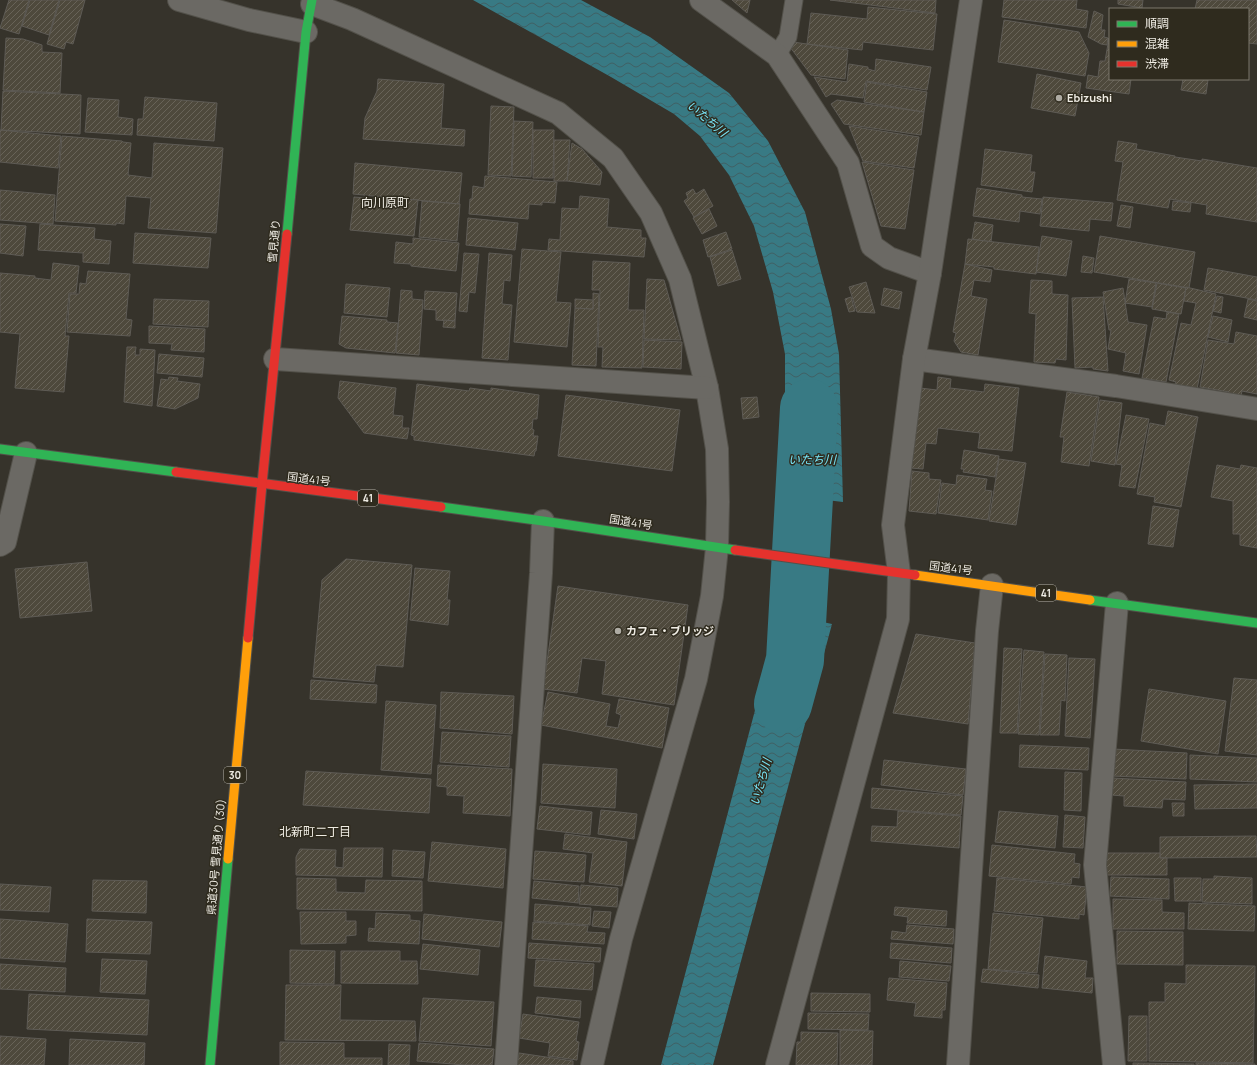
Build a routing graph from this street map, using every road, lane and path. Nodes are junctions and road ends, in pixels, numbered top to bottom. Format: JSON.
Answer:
{"nodes":[{"id":1,"x":179,"y":0,"type":"edge"},
{"id":2,"x":701,"y":0,"type":"edge"},
{"id":3,"x":794,"y":0,"type":"edge"},
{"id":4,"x":971,"y":0,"type":"edge"},
{"id":5,"x":312,"y":2,"type":"edge"},
{"id":6,"x":306,"y":32,"type":"junction"},
{"id":7,"x":777,"y":55,"type":"junction"},
{"id":8,"x":930,"y":273,"type":"junction"},
{"id":9,"x":275,"y":359,"type":"junction"},
{"id":10,"x":914,"y":359,"type":"junction"},
{"id":11,"x":707,"y":388,"type":"junction"},
{"id":12,"x":1257,"y":409,"type":"edge"},
{"id":13,"x":0,"y":449,"type":"edge"},
{"id":14,"x":26,"y":453,"type":"junction"},
{"id":15,"x":262,"y":484,"type":"junction"},
{"id":16,"x":543,"y":520,"type":"junction"},
{"id":17,"x":0,"y":545,"type":"edge"},
{"id":18,"x":726,"y":548,"type":"junction"},
{"id":19,"x":899,"y":573,"type":"junction"},
{"id":20,"x":992,"y":585,"type":"junction"},
{"id":21,"x":1117,"y":603,"type":"junction"},
{"id":22,"x":1257,"y":623,"type":"edge"},
{"id":23,"x":210,"y":1065,"type":"edge"},
{"id":24,"x":506,"y":1065,"type":"edge"},
{"id":25,"x":592,"y":1065,"type":"edge"},
{"id":26,"x":777,"y":1065,"type":"edge"},
{"id":27,"x":958,"y":1065,"type":"edge"},
{"id":28,"x":1114,"y":1065,"type":"edge"}],
"edges":[{"from":1,"to":6,"type":"street"},
{"from":2,"to":7,"type":"street"},
{"from":3,"to":7,"type":"lane"},
{"from":4,"to":8,"type":"street"},
{"from":5,"to":6,"type":"main road","name":"雪見通り"},
{"from":5,"to":11,"type":"street"},
{"from":6,"to":9,"type":"main road","name":"雪見通り"},
{"from":7,"to":8,"type":"street"},
{"from":8,"to":10,"type":"street"},
{"from":9,"to":11,"type":"street"},
{"from":9,"to":15,"type":"main road","name":"雪見通り"},
{"from":10,"to":12,"type":"street"},
{"from":10,"to":19,"type":"street"},
{"from":11,"to":18,"type":"street"},
{"from":13,"to":14,"type":"main road","name":"国道41号","number":"41"},
{"from":14,"to":15,"type":"main road","name":"国道41号","number":"41"},
{"from":14,"to":17,"type":"street"},
{"from":15,"to":16,"type":"main road","name":"国道41号","number":"41"},
{"from":15,"to":23,"type":"main road","name":"県道30号 雪見通り (30)","number":"30"},
{"from":16,"to":18,"type":"main road","name":"国道41号","number":"41"},
{"from":16,"to":24,"type":"street"},
{"from":18,"to":19,"type":"main road","name":"国道41号","number":"41"},
{"from":18,"to":25,"type":"street"},
{"from":19,"to":20,"type":"main road","name":"国道41号","number":"41"},
{"from":19,"to":26,"type":"street"},
{"from":20,"to":21,"type":"main road","name":"国道41号","number":"41"},
{"from":20,"to":27,"type":"street"},
{"from":21,"to":22,"type":"main road","name":"国道41号","number":"41"},
{"from":21,"to":28,"type":"street"}]}
